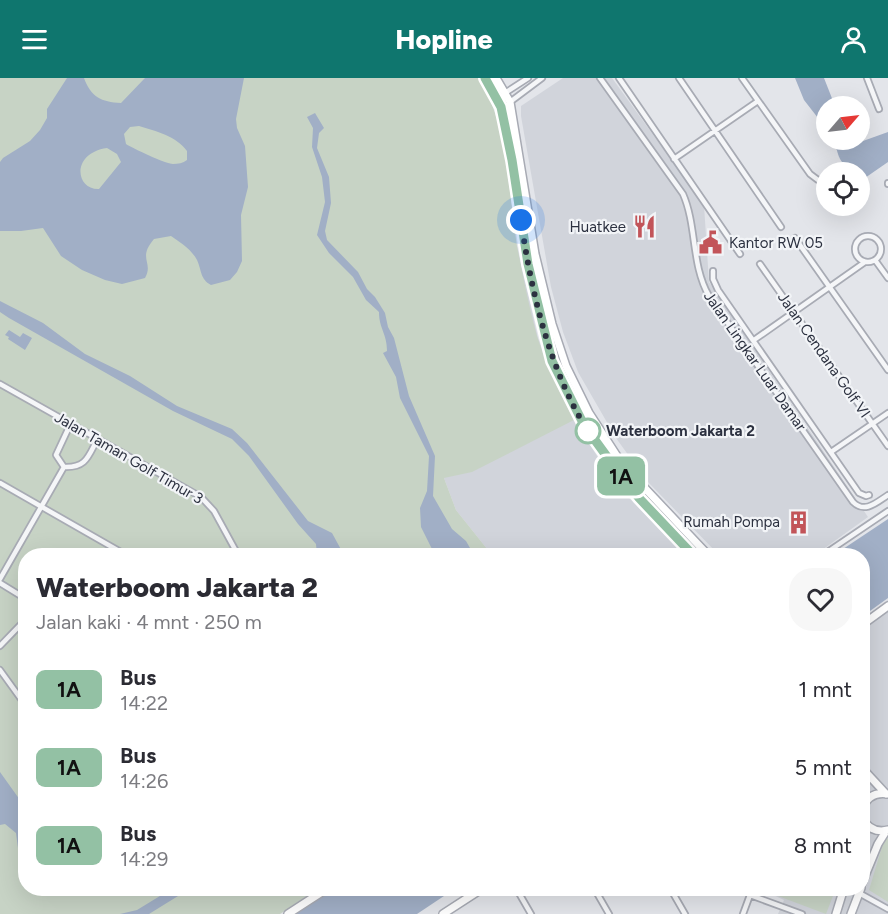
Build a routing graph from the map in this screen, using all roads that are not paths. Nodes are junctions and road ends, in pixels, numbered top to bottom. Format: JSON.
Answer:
{"nodes":[{"id":1,"x":485,"y":78,"type":"edge"},
{"id":2,"x":496,"y":78,"type":"edge"},
{"id":3,"x":528,"y":78,"type":"edge"},
{"id":4,"x":542,"y":78,"type":"edge"},
{"id":5,"x":600,"y":78,"type":"edge"},
{"id":6,"x":619,"y":78,"type":"edge"},
{"id":7,"x":679,"y":78,"type":"edge"},
{"id":8,"x":742,"y":78,"type":"edge"},
{"id":9,"x":867,"y":78,"type":"edge"},
{"id":10,"x":506,"y":93,"type":"junction"},
{"id":11,"x":758,"y":101,"type":"junction"},
{"id":12,"x":510,"y":102,"type":"junction"},
{"id":13,"x":501,"y":107,"type":"junction"},
{"id":14,"x":879,"y":110,"type":"dead end"},
{"id":15,"x":715,"y":131,"type":"junction"},
{"id":16,"x":674,"y":159,"type":"junction"},
{"id":17,"x":816,"y":178,"type":"edge"},
{"id":18,"x":781,"y":227,"type":"dead end"},
{"id":19,"x":795,"y":238,"type":"dead end"},
{"id":20,"x":888,"y":245,"type":"edge"},
{"id":21,"x":881,"y":250,"type":"junction"},
{"id":22,"x":740,"y":254,"type":"dead end"},
{"id":23,"x":875,"y":260,"type":"junction"},
{"id":24,"x":865,"y":262,"type":"junction"},
{"id":25,"x":760,"y":264,"type":"dead end"},
{"id":26,"x":713,"y":272,"type":"dead end"},
{"id":27,"x":888,"y":278,"type":"edge"},
{"id":28,"x":830,"y":287,"type":"junction"},
{"id":29,"x":794,"y":312,"type":"junction"},
{"id":30,"x":754,"y":340,"type":"junction"},
{"id":31,"x":888,"y":370,"type":"edge"},
{"id":32,"x":0,"y":384,"type":"edge"},
{"id":33,"x":888,"y":412,"type":"edge"},
{"id":34,"x":872,"y":423,"type":"junction"},
{"id":35,"x":70,"y":425,"type":"junction"},
{"id":36,"x":97,"y":440,"type":"junction"},
{"id":37,"x":888,"y":446,"type":"edge"},
{"id":38,"x":831,"y":452,"type":"junction"},
{"id":39,"x":64,"y":467,"type":"junction"},
{"id":40,"x":0,"y":483,"type":"edge"},
{"id":41,"x":641,"y":485,"type":"junction"},
{"id":42,"x":634,"y":491,"type":"junction"},
{"id":43,"x":869,"y":495,"type":"dead end"},
{"id":44,"x":888,"y":495,"type":"edge"},
{"id":45,"x":41,"y":507,"type":"junction"},
{"id":46,"x":888,"y":511,"type":"edge"},
{"id":47,"x":18,"y":548,"type":"edge"},
{"id":48,"x":114,"y":548,"type":"edge"},
{"id":49,"x":234,"y":548,"type":"edge"},
{"id":50,"x":687,"y":548,"type":"edge"},
{"id":51,"x":701,"y":548,"type":"edge"},
{"id":52,"x":833,"y":548,"type":"edge"},
{"id":53,"x":18,"y":549,"type":"edge"},
{"id":54,"x":0,"y":581,"type":"edge"},
{"id":55,"x":18,"y":593,"type":"edge"},
{"id":56,"x":888,"y":606,"type":"edge"},
{"id":57,"x":870,"y":619,"type":"edge"},
{"id":58,"x":18,"y":627,"type":"edge"},
{"id":59,"x":0,"y":646,"type":"edge"},
{"id":60,"x":0,"y":670,"type":"edge"},
{"id":61,"x":18,"y":695,"type":"edge"},
{"id":62,"x":870,"y":776,"type":"edge"},
{"id":63,"x":887,"y":794,"type":"edge"},
{"id":64,"x":870,"y":798,"type":"edge"},
{"id":65,"x":870,"y":827,"type":"edge"},
{"id":66,"x":887,"y":831,"type":"edge"},
{"id":67,"x":870,"y":864,"type":"edge"},
{"id":68,"x":316,"y":896,"type":"edge"},
{"id":69,"x":473,"y":896,"type":"edge"},
{"id":70,"x":521,"y":896,"type":"edge"},
{"id":71,"x":599,"y":896,"type":"edge"},
{"id":72,"x":675,"y":896,"type":"edge"},
{"id":73,"x":750,"y":896,"type":"edge"},
{"id":74,"x":753,"y":896,"type":"edge"},
{"id":75,"x":842,"y":896,"type":"edge"},
{"id":76,"x":858,"y":896,"type":"edge"},
{"id":77,"x":869,"y":896,"type":"edge"},
{"id":78,"x":888,"y":909,"type":"edge"},
{"id":79,"x":453,"y":911,"type":"edge"},
{"id":80,"x":288,"y":914,"type":"edge"},
{"id":81,"x":443,"y":914,"type":"edge"},
{"id":82,"x":531,"y":914,"type":"edge"},
{"id":83,"x":609,"y":914,"type":"edge"},
{"id":84,"x":685,"y":914,"type":"edge"},
{"id":85,"x":743,"y":914,"type":"edge"},
{"id":86,"x":802,"y":914,"type":"edge"},
{"id":87,"x":836,"y":914,"type":"edge"},
{"id":88,"x":851,"y":914,"type":"edge"}],
"edges":[{"from":1,"to":13,"type":"main road"},
{"from":2,"to":10,"type":"main road"},
{"from":3,"to":10,"type":"street"},
{"from":4,"to":12,"type":"street"},
{"from":5,"to":44,"type":"street","name":"Jalan Lingkar Luar Damar"},
{"from":6,"to":16,"type":"street"},
{"from":7,"to":15,"type":"street"},
{"from":8,"to":11,"type":"street"},
{"from":9,"to":14,"type":"street"},
{"from":10,"to":12,"type":"main road"},
{"from":10,"to":13,"type":"street"},
{"from":11,"to":15,"type":"street"},
{"from":11,"to":17,"type":"street"},
{"from":12,"to":41,"type":"main road"},
{"from":13,"to":42,"type":"main road"},
{"from":15,"to":16,"type":"street"},
{"from":15,"to":18,"type":"street"},
{"from":16,"to":22,"type":"street"},
{"from":19,"to":28,"type":"street"},
{"from":20,"to":21,"type":"street"},
{"from":21,"to":23,"type":"street"},
{"from":21,"to":24,"type":"street"},
{"from":23,"to":24,"type":"street"},
{"from":23,"to":27,"type":"street"},
{"from":24,"to":28,"type":"street"},
{"from":25,"to":29,"type":"street","name":"Jalan Cendana Golf VI"},
{"from":26,"to":30,"type":"street"},
{"from":28,"to":29,"type":"street"},
{"from":28,"to":31,"type":"street"},
{"from":29,"to":30,"type":"street"},
{"from":29,"to":34,"type":"street","name":"Jalan Cendana Golf VI"},
{"from":30,"to":38,"type":"street"},
{"from":32,"to":35,"type":"street","name":"Jalan Taman Golf Timur 3"},
{"from":33,"to":34,"type":"street"},
{"from":34,"to":37,"type":"street","name":"Jalan Cendana Golf VI"},
{"from":34,"to":38,"type":"street"},
{"from":35,"to":36,"type":"street","name":"Jalan Taman Golf Timur 3"},
{"from":35,"to":39,"type":"street"},
{"from":36,"to":39,"type":"street"},
{"from":36,"to":49,"type":"street","name":"Jalan Taman Golf Timur 3"},
{"from":38,"to":43,"type":"street"},
{"from":39,"to":45,"type":"street"},
{"from":40,"to":45,"type":"street"},
{"from":41,"to":42,"type":"main road"},
{"from":41,"to":51,"type":"main road"},
{"from":42,"to":50,"type":"main road"},
{"from":45,"to":47,"type":"street"},
{"from":45,"to":48,"type":"street"},
{"from":46,"to":52,"type":"street"},
{"from":53,"to":54,"type":"street"},
{"from":54,"to":55,"type":"street"},
{"from":56,"to":57,"type":"main road"},
{"from":58,"to":59,"type":"street"},
{"from":60,"to":61,"type":"street"},
{"from":62,"to":63,"type":"main road"},
{"from":63,"to":64,"type":"main road"},
{"from":65,"to":66,"type":"main road"},
{"from":66,"to":67,"type":"main road"},
{"from":68,"to":80,"type":"main road"},
{"from":69,"to":79,"type":"main road"},
{"from":70,"to":82,"type":"street"},
{"from":71,"to":83,"type":"street"},
{"from":72,"to":84,"type":"street"},
{"from":73,"to":85,"type":"street"},
{"from":74,"to":86,"type":"street"},
{"from":75,"to":87,"type":"main road"},
{"from":76,"to":88,"type":"main road"},
{"from":77,"to":78,"type":"street"},
{"from":79,"to":81,"type":"main road"}]}
